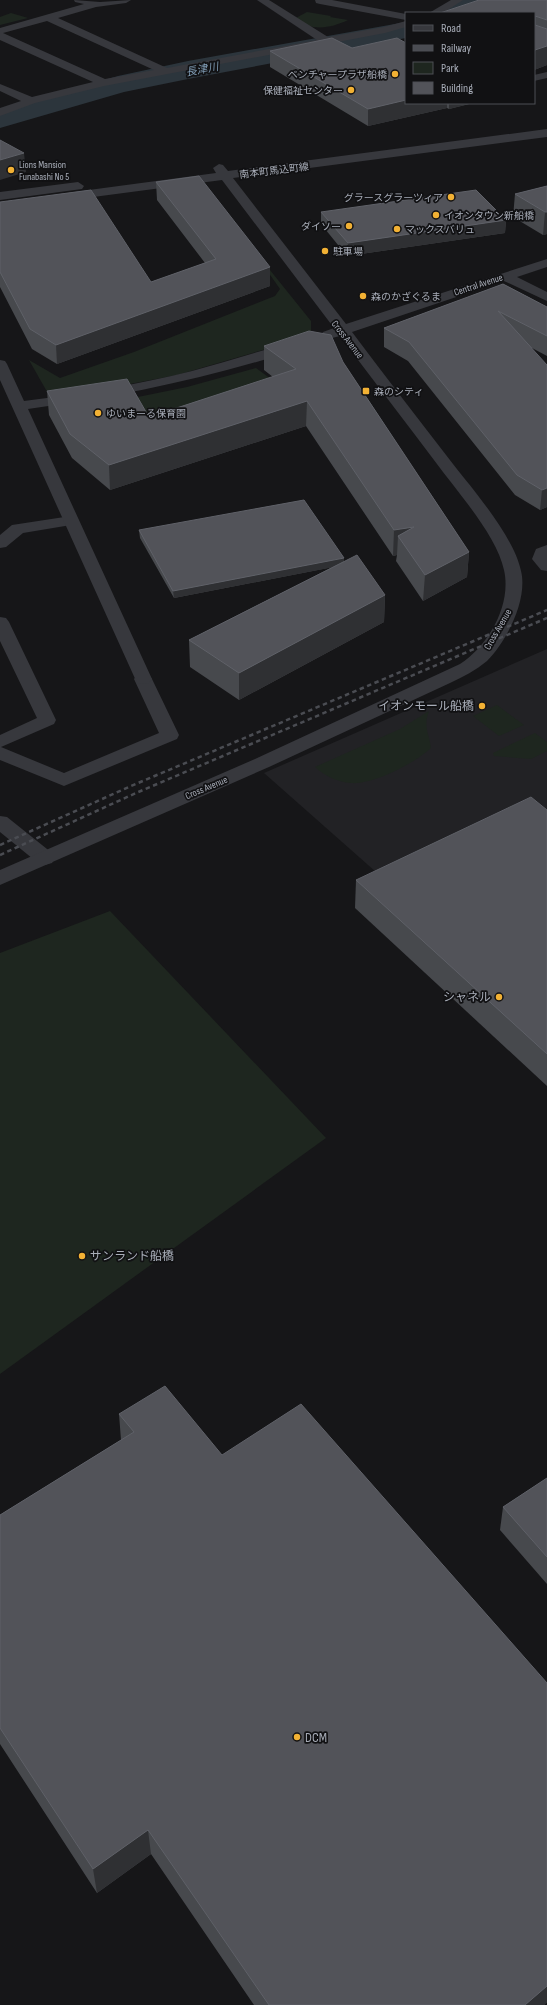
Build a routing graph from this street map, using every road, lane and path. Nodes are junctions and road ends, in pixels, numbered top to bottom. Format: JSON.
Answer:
{"nodes":[{"id":1,"x":78,"y":0,"type":"edge"},
{"id":2,"x":126,"y":0,"type":"edge"},
{"id":3,"x":262,"y":0,"type":"edge"},
{"id":4,"x":321,"y":1,"type":"edge"},
{"id":5,"x":453,"y":1,"type":"edge"},
{"id":6,"x":93,"y":5,"type":"junction"},
{"id":7,"x":436,"y":12,"type":"edge"},
{"id":8,"x":47,"y":17,"type":"junction"},
{"id":9,"x":405,"y":17,"type":"edge"},
{"id":10,"x":292,"y":18,"type":"junction"},
{"id":11,"x":405,"y":24,"type":"edge"},
{"id":12,"x":0,"y":31,"type":"edge"},
{"id":13,"x":0,"y":36,"type":"edge"},
{"id":14,"x":325,"y":40,"type":"junction"},
{"id":15,"x":165,"y":71,"type":"junction"},
{"id":16,"x":547,"y":75,"type":"edge"},
{"id":17,"x":535,"y":78,"type":"edge"},
{"id":18,"x":104,"y":83,"type":"junction"},
{"id":19,"x":0,"y":87,"type":"edge"},
{"id":20,"x":31,"y":101,"type":"junction"},
{"id":21,"x":0,"y":112,"type":"edge"},
{"id":22,"x":547,"y":124,"type":"edge"},
{"id":23,"x":538,"y":131,"type":"edge"},
{"id":24,"x":222,"y":172,"type":"junction"},
{"id":25,"x":0,"y":196,"type":"edge"},
{"id":26,"x":0,"y":206,"type":"edge"},
{"id":27,"x":547,"y":263,"type":"edge"},
{"id":28,"x":504,"y":276,"type":"junction"},
{"id":29,"x":547,"y":298,"type":"edge"},
{"id":30,"x":341,"y":330,"type":"junction"},
{"id":31,"x":318,"y":338,"type":"edge"},
{"id":32,"x":303,"y":343,"type":"edge"},
{"id":33,"x":0,"y":364,"type":"edge"},
{"id":34,"x":19,"y":406,"type":"junction"},
{"id":35,"x":71,"y":521,"type":"junction"},
{"id":36,"x":0,"y":542,"type":"edge"},
{"id":37,"x":547,"y":550,"type":"edge"},
{"id":38,"x":547,"y":566,"type":"edge"},
{"id":39,"x":0,"y":622,"type":"edge"},
{"id":40,"x":0,"y":742,"type":"edge"},
{"id":41,"x":0,"y":753,"type":"edge"},
{"id":42,"x":0,"y":822,"type":"edge"},
{"id":43,"x":45,"y":858,"type":"junction"},
{"id":44,"x":0,"y":878,"type":"edge"}],
"edges":[{"from":1,"to":6,"type":"street"},
{"from":2,"to":6,"type":"street"},
{"from":3,"to":10,"type":"street"},
{"from":4,"to":9,"type":"street"},
{"from":4,"to":10,"type":"street"},
{"from":5,"to":7,"type":"street"},
{"from":6,"to":8,"type":"street"},
{"from":8,"to":12,"type":"street"},
{"from":8,"to":15,"type":"street"},
{"from":10,"to":14,"type":"street"},
{"from":11,"to":14,"type":"street"},
{"from":13,"to":18,"type":"street"},
{"from":14,"to":15,"type":"street"},
{"from":15,"to":18,"type":"street"},
{"from":16,"to":17,"type":"street"},
{"from":18,"to":20,"type":"street"},
{"from":19,"to":20,"type":"street"},
{"from":20,"to":21,"type":"street"},
{"from":22,"to":23,"type":"street","name":"南本町馬込町線"},
{"from":23,"to":24,"type":"street","name":"南本町馬込町線"},
{"from":24,"to":25,"type":"street","name":"南本町馬込町線"},
{"from":24,"to":26,"type":"street","name":"南本町馬込町線"},
{"from":24,"to":30,"type":"street","name":"Cross Avenue"},
{"from":27,"to":28,"type":"street","name":"Central Avenue"},
{"from":28,"to":29,"type":"street"},
{"from":28,"to":30,"type":"street","name":"Central Avenue"},
{"from":30,"to":31,"type":"street","name":"Central Avenue"},
{"from":30,"to":43,"type":"street","name":"Cross Avenue"},
{"from":32,"to":34,"type":"street"},
{"from":33,"to":34,"type":"street"},
{"from":34,"to":35,"type":"street"},
{"from":35,"to":36,"type":"street"},
{"from":35,"to":41,"type":"street"},
{"from":37,"to":38,"type":"street"},
{"from":39,"to":40,"type":"street"},
{"from":42,"to":43,"type":"street"},
{"from":43,"to":44,"type":"street","name":"Cross Avenue"}]}
